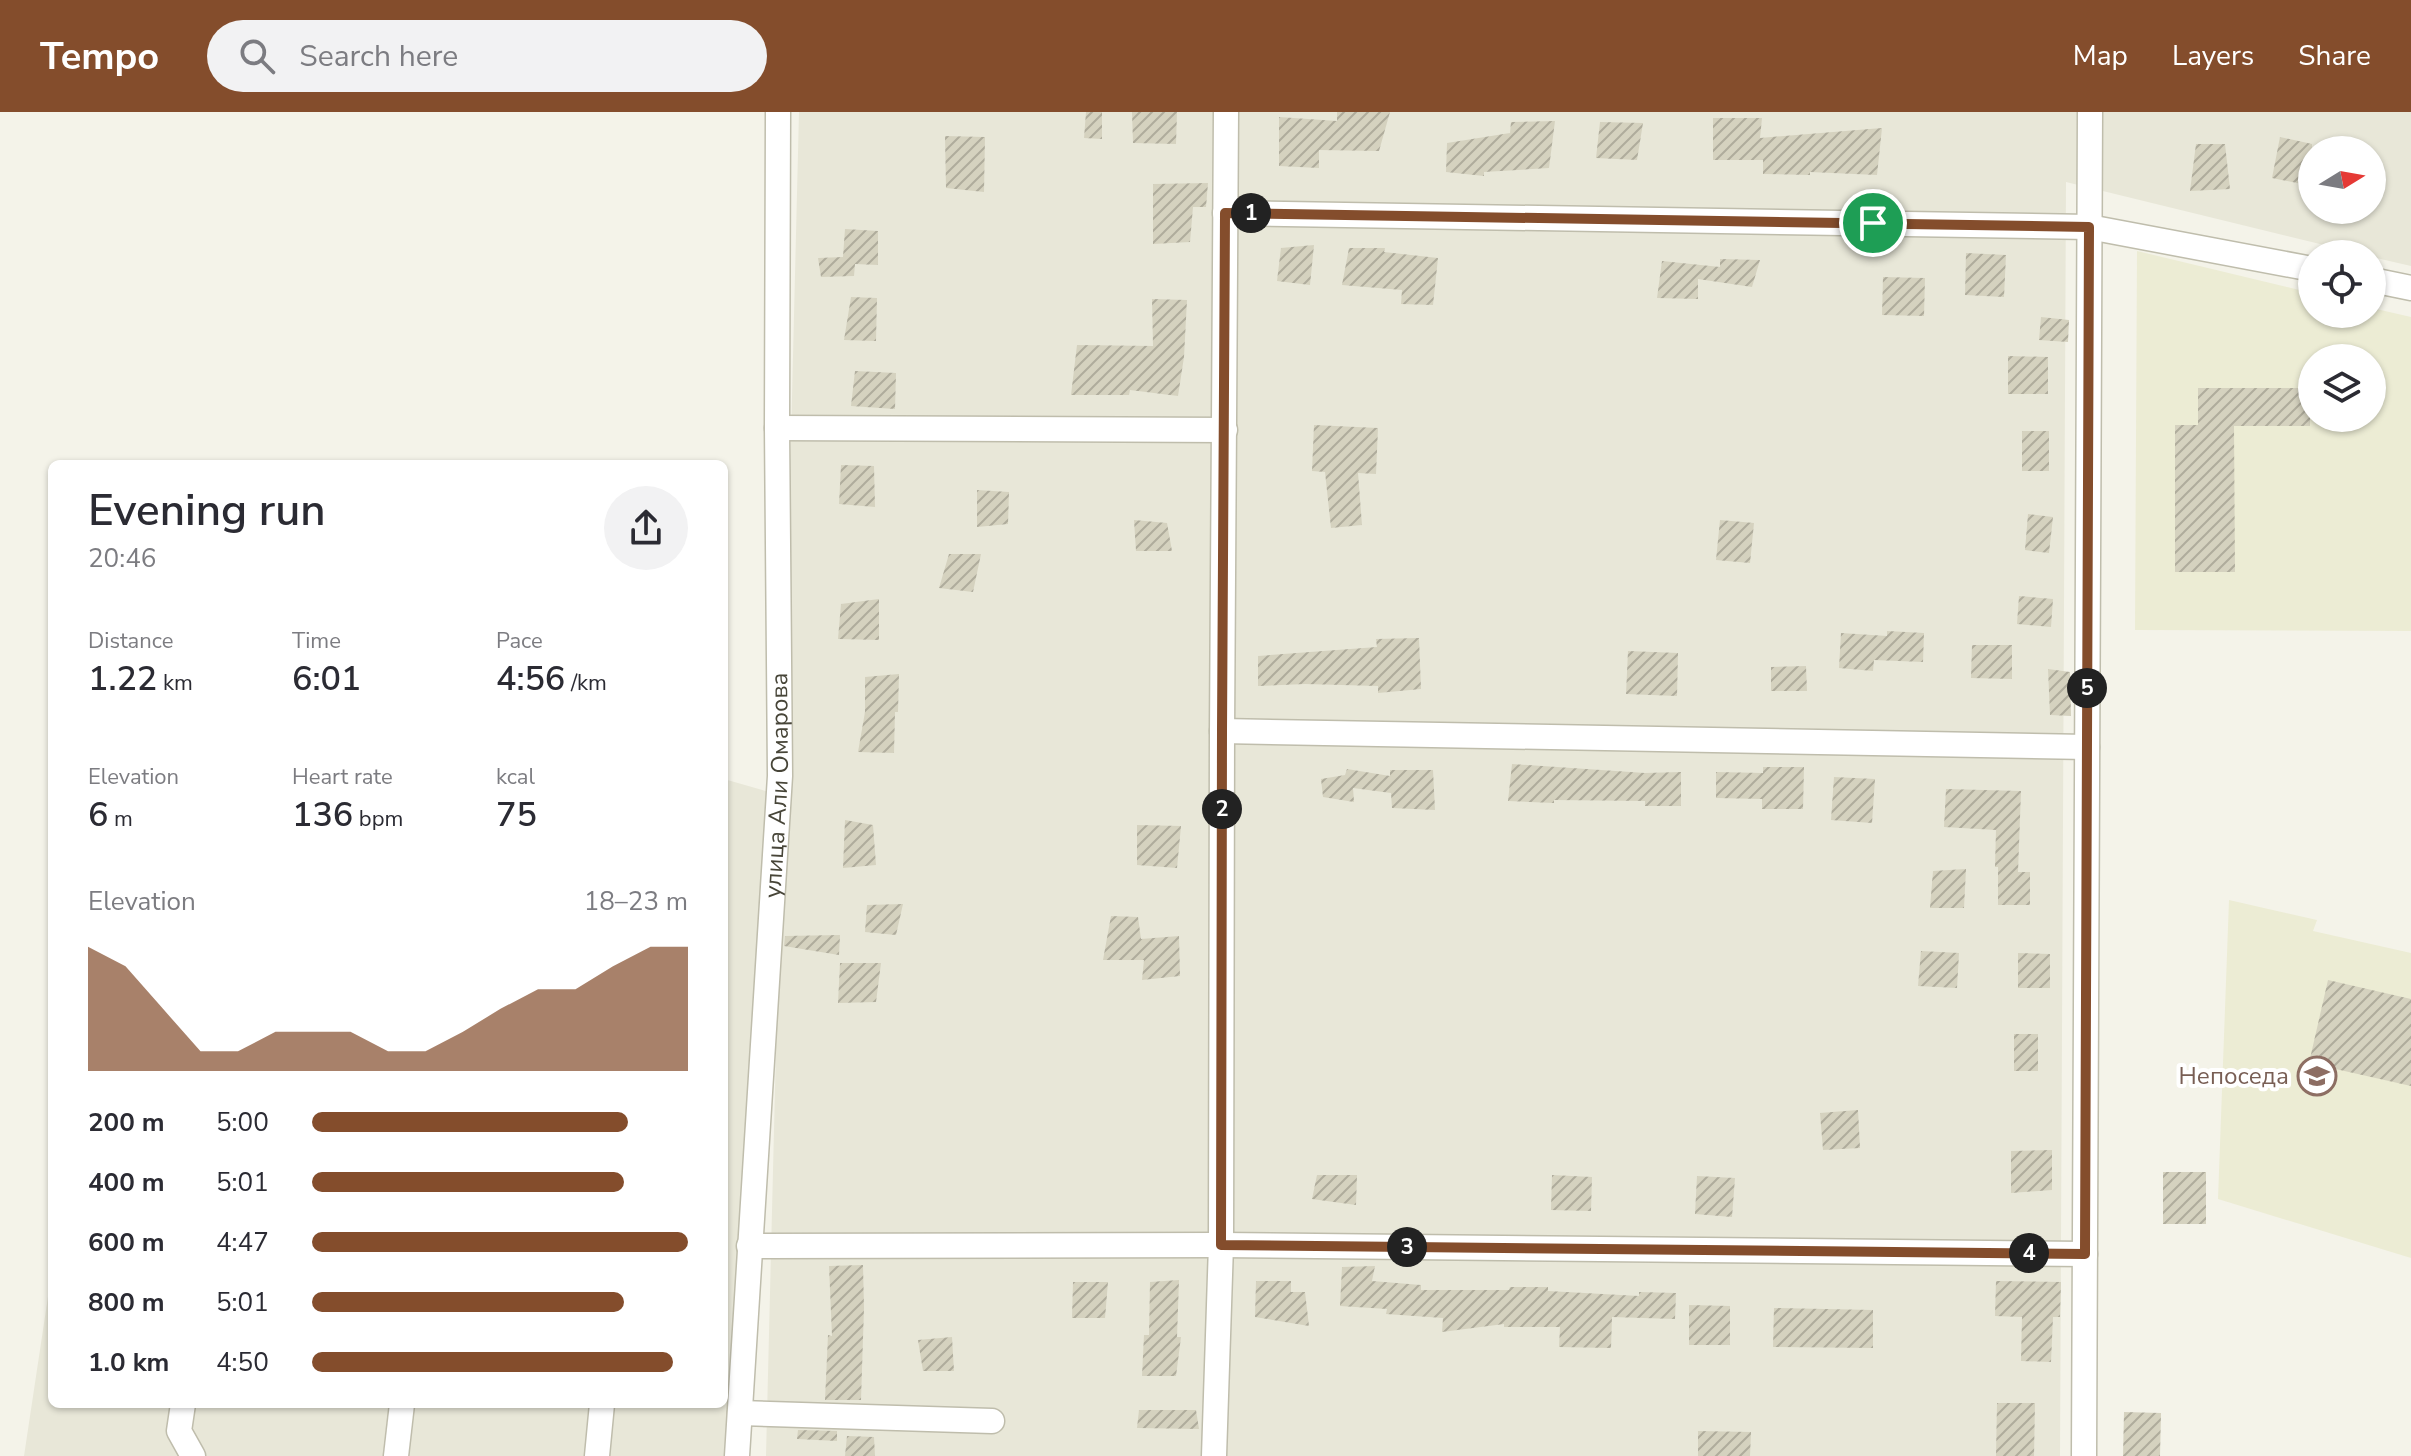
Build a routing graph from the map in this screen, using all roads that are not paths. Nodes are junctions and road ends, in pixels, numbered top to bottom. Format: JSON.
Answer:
{"nodes":[{"id":1,"x":778,"y":112,"type":"edge"},
{"id":2,"x":1226,"y":112,"type":"edge"},
{"id":3,"x":2090,"y":112,"type":"edge"},
{"id":4,"x":1225,"y":213,"type":"junction"},
{"id":5,"x":2089,"y":227,"type":"junction"},
{"id":6,"x":2298,"y":266,"type":"edge"},
{"id":7,"x":2386,"y":283,"type":"edge"},
{"id":8,"x":2411,"y":288,"type":"edge"},
{"id":9,"x":777,"y":428,"type":"junction"},
{"id":10,"x":1225,"y":430,"type":"junction"},
{"id":11,"x":1222,"y":731,"type":"junction"},
{"id":12,"x":2087,"y":747,"type":"junction"},
{"id":13,"x":1221,"y":1245,"type":"junction"},
{"id":14,"x":749,"y":1246,"type":"junction"},
{"id":15,"x":2085,"y":1254,"type":"junction"},
{"id":16,"x":182,"y":1408,"type":"edge"},
{"id":17,"x":402,"y":1408,"type":"edge"},
{"id":18,"x":602,"y":1408,"type":"edge"},
{"id":19,"x":740,"y":1413,"type":"junction"},
{"id":20,"x":992,"y":1421,"type":"dead end"},
{"id":21,"x":193,"y":1456,"type":"edge"},
{"id":22,"x":396,"y":1456,"type":"edge"},
{"id":23,"x":597,"y":1456,"type":"edge"},
{"id":24,"x":737,"y":1456,"type":"edge"},
{"id":25,"x":1214,"y":1456,"type":"edge"},
{"id":26,"x":2084,"y":1456,"type":"edge"}],
"edges":[{"from":1,"to":9,"type":"street","name":"улица Али Омарова"},
{"from":2,"to":4,"type":"street"},
{"from":3,"to":5,"type":"street"},
{"from":4,"to":5,"type":"street"},
{"from":4,"to":10,"type":"street"},
{"from":5,"to":6,"type":"street"},
{"from":5,"to":12,"type":"street"},
{"from":7,"to":8,"type":"street"},
{"from":9,"to":10,"type":"street"},
{"from":9,"to":14,"type":"street","name":"улица Али Омарова"},
{"from":10,"to":11,"type":"street"},
{"from":11,"to":12,"type":"street"},
{"from":11,"to":13,"type":"street"},
{"from":12,"to":15,"type":"street"},
{"from":13,"to":14,"type":"street"},
{"from":13,"to":15,"type":"street"},
{"from":13,"to":25,"type":"street"},
{"from":14,"to":19,"type":"street","name":"улица Али Омарова"},
{"from":15,"to":26,"type":"street"},
{"from":16,"to":21,"type":"street"},
{"from":17,"to":22,"type":"street"},
{"from":18,"to":23,"type":"street"},
{"from":19,"to":20,"type":"street"},
{"from":19,"to":24,"type":"street","name":"улица Али Омарова"}]}
